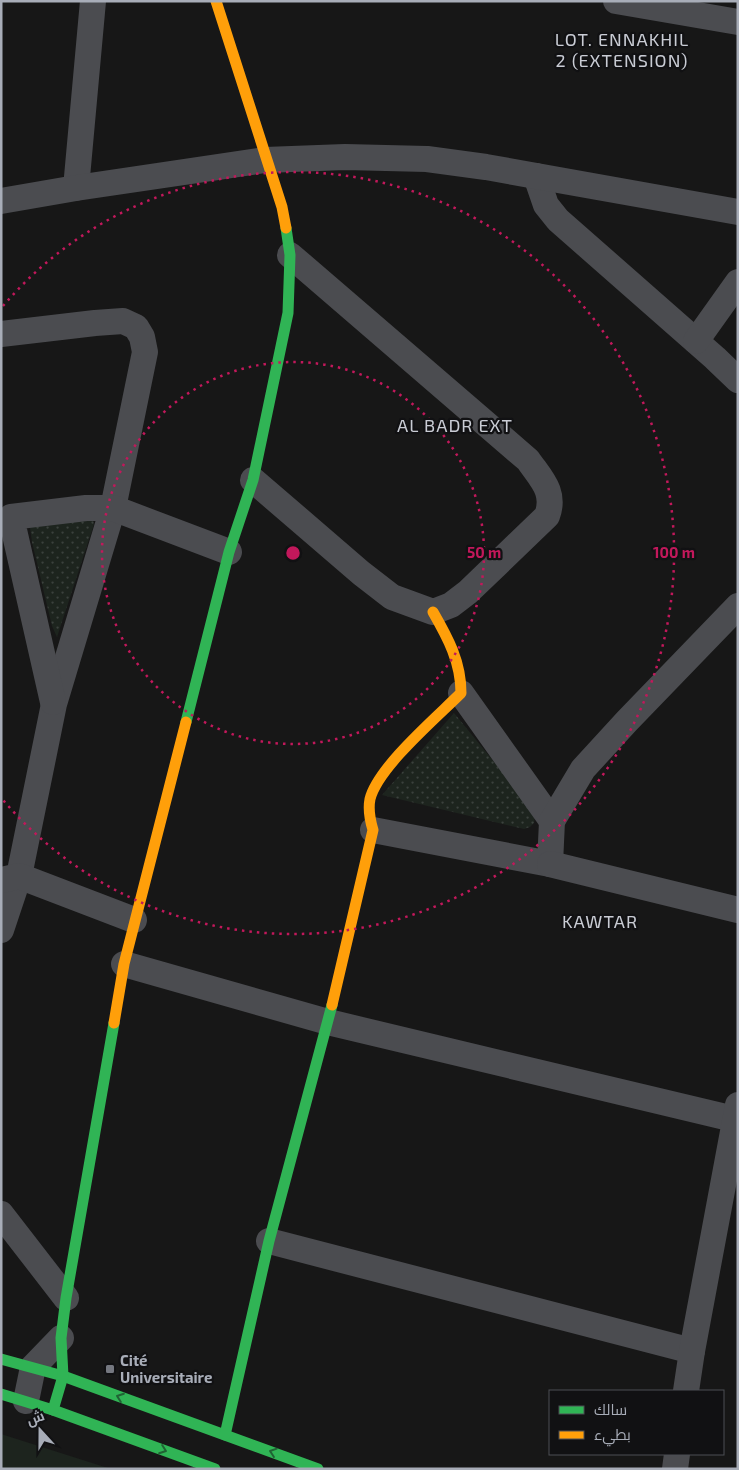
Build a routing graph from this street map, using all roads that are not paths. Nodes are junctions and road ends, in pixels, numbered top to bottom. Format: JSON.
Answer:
{"nodes":[{"id":1,"x":93,"y":1,"type":"edge"},
{"id":2,"x":216,"y":1,"type":"edge"},
{"id":3,"x":616,"y":1,"type":"edge"},
{"id":4,"x":738,"y":22,"type":"edge"},
{"id":5,"x":265,"y":160,"type":"junction"},
{"id":6,"x":536,"y":176,"type":"junction"},
{"id":7,"x":76,"y":188,"type":"junction"},
{"id":8,"x":1,"y":201,"type":"edge"},
{"id":9,"x":738,"y":212,"type":"edge"},
{"id":10,"x":290,"y":255,"type":"junction"},
{"id":11,"x":738,"y":282,"type":"edge"},
{"id":12,"x":1,"y":334,"type":"edge"},
{"id":13,"x":696,"y":341,"type":"junction"},
{"id":14,"x":738,"y":380,"type":"edge"},
{"id":15,"x":253,"y":480,"type":"junction"},
{"id":16,"x":113,"y":508,"type":"junction"},
{"id":17,"x":6,"y":518,"type":"edge"},
{"id":18,"x":229,"y":552,"type":"junction"},
{"id":19,"x":738,"y":606,"type":"edge"},
{"id":20,"x":433,"y":612,"type":"junction"},
{"id":21,"x":460,"y":693,"type":"junction"},
{"id":22,"x":54,"y":704,"type":"junction"},
{"id":23,"x":552,"y":821,"type":"junction"},
{"id":24,"x":373,"y":830,"type":"junction"},
{"id":25,"x":550,"y":864,"type":"junction"},
{"id":26,"x":10,"y":878,"type":"edge"},
{"id":27,"x":738,"y":910,"type":"edge"},
{"id":28,"x":134,"y":920,"type":"junction"},
{"id":29,"x":1,"y":930,"type":"edge"},
{"id":30,"x":124,"y":964,"type":"junction"},
{"id":31,"x":328,"y":1022,"type":"junction"},
{"id":32,"x":737,"y":1115,"type":"edge"},
{"id":33,"x":1,"y":1214,"type":"edge"},
{"id":34,"x":269,"y":1241,"type":"junction"},
{"id":35,"x":66,"y":1298,"type":"junction"},
{"id":36,"x":61,"y":1338,"type":"junction"},
{"id":37,"x":692,"y":1350,"type":"junction"},
{"id":38,"x":1,"y":1359,"type":"edge"},
{"id":39,"x":33,"y":1367,"type":"junction"},
{"id":40,"x":63,"y":1376,"type":"junction"},
{"id":41,"x":686,"y":1390,"type":"edge"},
{"id":42,"x":1,"y":1394,"type":"edge"},
{"id":43,"x":26,"y":1401,"type":"junction"},
{"id":44,"x":53,"y":1410,"type":"junction"},
{"id":45,"x":224,"y":1435,"type":"junction"},
{"id":46,"x":677,"y":1455,"type":"edge"},
{"id":47,"x":215,"y":1469,"type":"edge"},
{"id":48,"x":318,"y":1469,"type":"edge"},
{"id":49,"x":675,"y":1469,"type":"edge"}],
"edges":[{"from":1,"to":7,"type":"street"},
{"from":2,"to":5,"type":"street"},
{"from":3,"to":4,"type":"street"},
{"from":5,"to":6,"type":"street"},
{"from":5,"to":7,"type":"street"},
{"from":5,"to":10,"type":"street"},
{"from":6,"to":9,"type":"street"},
{"from":6,"to":13,"type":"street"},
{"from":7,"to":8,"type":"street"},
{"from":10,"to":15,"type":"street"},
{"from":10,"to":20,"type":"street"},
{"from":11,"to":13,"type":"street"},
{"from":12,"to":16,"type":"street"},
{"from":13,"to":14,"type":"street"},
{"from":15,"to":18,"type":"street"},
{"from":15,"to":20,"type":"street"},
{"from":16,"to":17,"type":"street"},
{"from":16,"to":18,"type":"street"},
{"from":16,"to":22,"type":"street"},
{"from":17,"to":22,"type":"street"},
{"from":18,"to":28,"type":"street"},
{"from":19,"to":23,"type":"street"},
{"from":20,"to":21,"type":"street"},
{"from":21,"to":23,"type":"street"},
{"from":21,"to":24,"type":"street"},
{"from":22,"to":26,"type":"street"},
{"from":23,"to":25,"type":"street"},
{"from":24,"to":25,"type":"street"},
{"from":24,"to":31,"type":"street"},
{"from":25,"to":27,"type":"street"},
{"from":26,"to":28,"type":"street"},
{"from":26,"to":29,"type":"street"},
{"from":28,"to":30,"type":"street"},
{"from":30,"to":31,"type":"street"},
{"from":30,"to":35,"type":"street"},
{"from":31,"to":32,"type":"street"},
{"from":31,"to":34,"type":"street"},
{"from":32,"to":37,"type":"street"},
{"from":33,"to":35,"type":"street"},
{"from":34,"to":37,"type":"street"},
{"from":34,"to":45,"type":"street"},
{"from":35,"to":36,"type":"street"},
{"from":36,"to":39,"type":"street"},
{"from":36,"to":40,"type":"street"},
{"from":37,"to":41,"type":"street"},
{"from":38,"to":39,"type":"street"},
{"from":39,"to":40,"type":"street"},
{"from":39,"to":43,"type":"street"},
{"from":40,"to":44,"type":"street"},
{"from":45,"to":40,"type":"street","one_way":true},
{"from":42,"to":43,"type":"street"},
{"from":43,"to":44,"type":"street"},
{"from":44,"to":47,"type":"street","one_way":true},
{"from":48,"to":45,"type":"street","one_way":true},
{"from":46,"to":49,"type":"street"}]}
